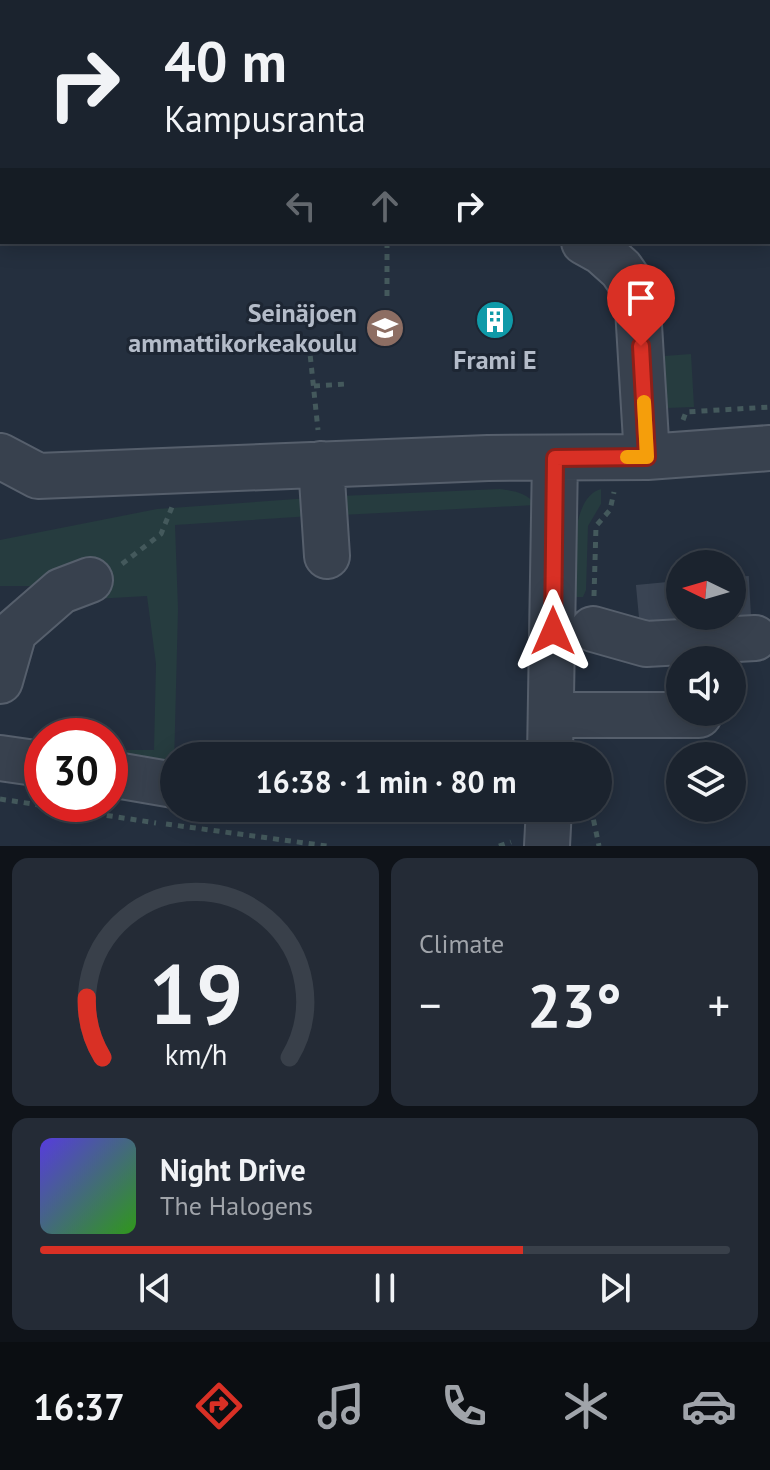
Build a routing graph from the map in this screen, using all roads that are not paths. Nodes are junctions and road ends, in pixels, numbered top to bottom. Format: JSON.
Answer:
{"nodes":[{"id":1,"x":588,"y":244,"type":"edge"},
{"id":2,"x":770,"y":448,"type":"edge"},
{"id":3,"x":320,"y":450,"type":"junction"},
{"id":4,"x":0,"y":456,"type":"edge"},
{"id":5,"x":647,"y":457,"type":"junction"},
{"id":6,"x":555,"y":458,"type":"junction"},
{"id":7,"x":327,"y":556,"type":"dead end"},
{"id":8,"x":90,"y":580,"type":"road end"},
{"id":9,"x":638,"y":607,"type":"tunnel mouth"},
{"id":10,"x":573,"y":630,"type":"junction"},
{"id":11,"x":755,"y":638,"type":"dead end"},
{"id":12,"x":0,"y":681,"type":"edge"},
{"id":13,"x":666,"y":720,"type":"edge"},
{"id":14,"x":551,"y":736,"type":"edge"},
{"id":15,"x":0,"y":758,"type":"edge"},
{"id":16,"x":24,"y":761,"type":"edge"},
{"id":17,"x":128,"y":777,"type":"edge"},
{"id":18,"x":160,"y":783,"type":"edge"},
{"id":19,"x":548,"y":822,"type":"edge"},
{"id":20,"x":547,"y":846,"type":"edge"}],
"edges":[{"from":1,"to":5,"type":"street"},
{"from":2,"to":5,"type":"street"},
{"from":3,"to":4,"type":"street"},
{"from":3,"to":6,"type":"street"},
{"from":3,"to":7,"type":"street"},
{"from":5,"to":6,"type":"street"},
{"from":6,"to":10,"type":"street"},
{"from":8,"to":12,"type":"street"},
{"from":9,"to":10,"type":"street"},
{"from":10,"to":11,"type":"street"},
{"from":10,"to":14,"type":"street"},
{"from":13,"to":14,"type":"street"},
{"from":15,"to":16,"type":"street"},
{"from":17,"to":18,"type":"street"},
{"from":19,"to":20,"type":"street"}]}
